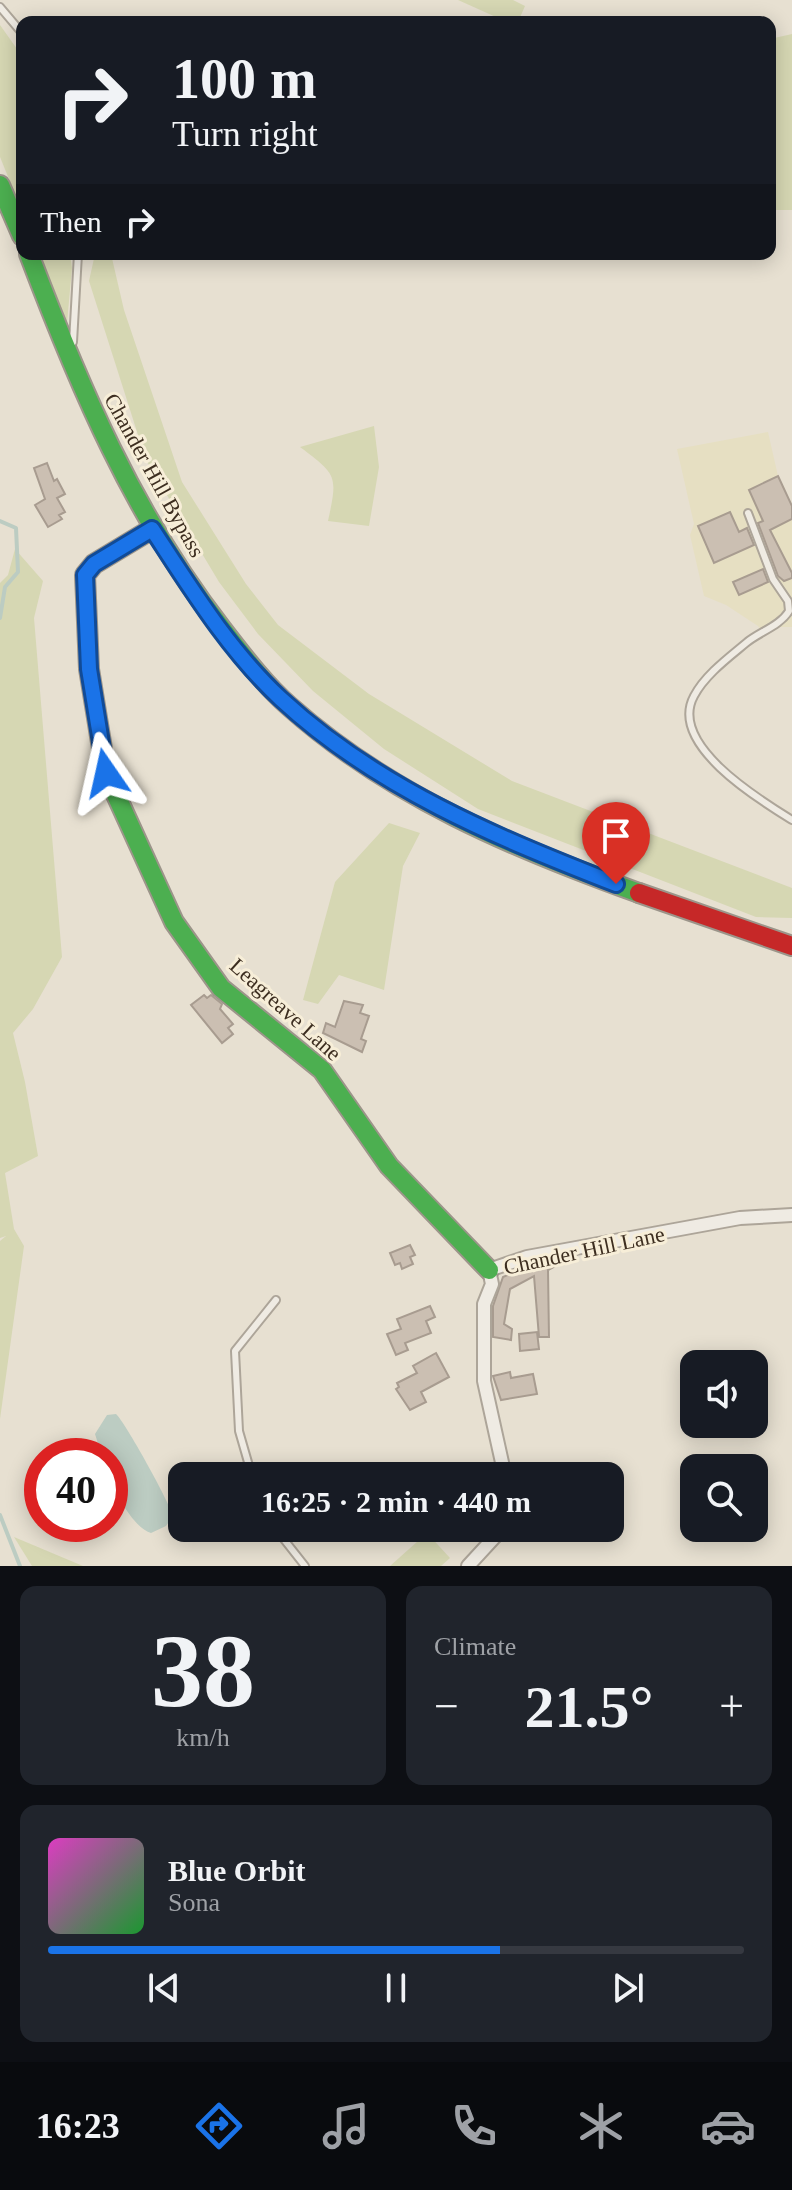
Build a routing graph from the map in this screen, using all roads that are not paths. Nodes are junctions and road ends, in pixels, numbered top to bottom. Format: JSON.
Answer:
{"nodes":[{"id":1,"x":0,"y":7,"type":"edge"},
{"id":2,"x":16,"y":26,"type":"edge"},
{"id":3,"x":0,"y":185,"type":"edge"},
{"id":4,"x":16,"y":222,"type":"edge"},
{"id":5,"x":31,"y":260,"type":"edge"},
{"id":6,"x":78,"y":260,"type":"edge"},
{"id":7,"x":70,"y":367,"type":"junction"},
{"id":8,"x":748,"y":513,"type":"dead end"},
{"id":9,"x":152,"y":529,"type":"junction"},
{"id":10,"x":792,"y":820,"type":"edge"},
{"id":11,"x":792,"y":946,"type":"edge"},
{"id":12,"x":792,"y":1215,"type":"edge"},
{"id":13,"x":489,"y":1270,"type":"junction"},
{"id":14,"x":276,"y":1300,"type":"dead end"},
{"id":15,"x":248,"y":1462,"type":"edge"},
{"id":16,"x":502,"y":1462,"type":"edge"},
{"id":17,"x":286,"y":1542,"type":"edge"},
{"id":18,"x":490,"y":1542,"type":"edge"},
{"id":19,"x":305,"y":1566,"type":"edge"},
{"id":20,"x":468,"y":1566,"type":"edge"}],
"edges":[{"from":1,"to":2,"type":"lane"},
{"from":3,"to":4,"type":"main road"},
{"from":5,"to":7,"type":"main road","name":"Chander Hill Bypass"},
{"from":6,"to":7,"type":"lane"},
{"from":7,"to":9,"type":"main road","name":"Chander Hill Bypass"},
{"from":8,"to":10,"type":"lane"},
{"from":9,"to":11,"type":"main road","name":"Chander Hill Bypass"},
{"from":9,"to":13,"type":"main road","name":"Leagreave Lane"},
{"from":12,"to":13,"type":"street","name":"Chander Hill Lane"},
{"from":13,"to":16,"type":"street","name":"Chander Hill Lane"},
{"from":14,"to":15,"type":"lane"},
{"from":17,"to":19,"type":"lane"},
{"from":18,"to":20,"type":"street"}]}
